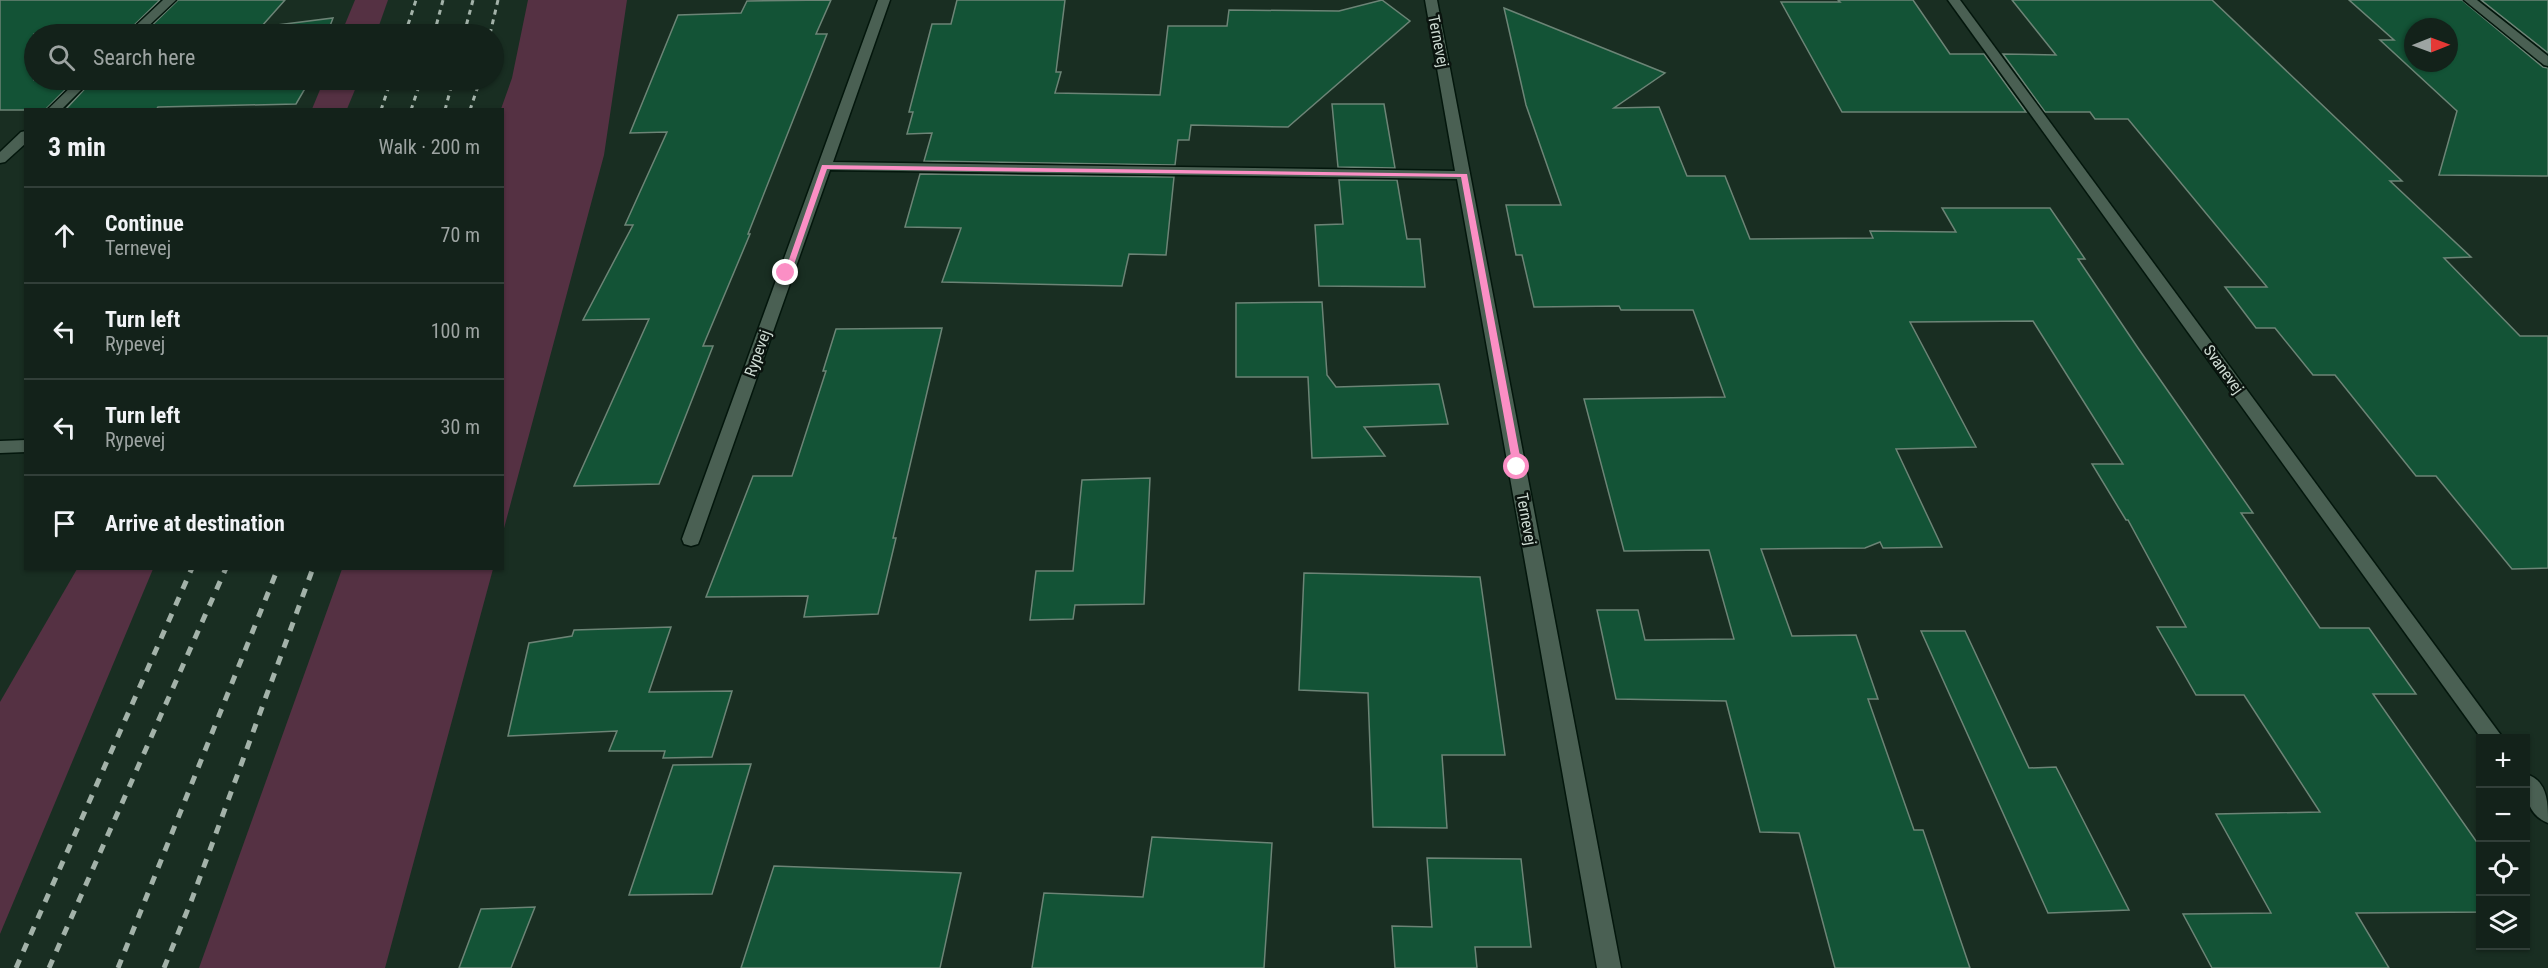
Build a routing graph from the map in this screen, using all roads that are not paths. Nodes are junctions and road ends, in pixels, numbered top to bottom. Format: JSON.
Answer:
{"nodes":[{"id":1,"x":170,"y":0,"type":"edge"},
{"id":2,"x":884,"y":0,"type":"edge"},
{"id":3,"x":1431,"y":0,"type":"edge"},
{"id":4,"x":1954,"y":0,"type":"edge"},
{"id":5,"x":2470,"y":0,"type":"edge"},
{"id":6,"x":144,"y":24,"type":"edge"},
{"id":7,"x":2548,"y":62,"type":"edge"},
{"id":8,"x":74,"y":90,"type":"edge"},
{"id":9,"x":55,"y":108,"type":"edge"},
{"id":10,"x":24,"y":137,"type":"edge"},
{"id":11,"x":0,"y":159,"type":"edge"},
{"id":12,"x":824,"y":166,"type":"junction"},
{"id":13,"x":1464,"y":175,"type":"junction"},
{"id":14,"x":24,"y":446,"type":"edge"},
{"id":15,"x":0,"y":447,"type":"edge"},
{"id":16,"x":691,"y":539,"type":"dead end"},
{"id":17,"x":2490,"y":734,"type":"edge"},
{"id":18,"x":2530,"y":788,"type":"edge"},
{"id":19,"x":2548,"y":813,"type":"edge"},
{"id":20,"x":1609,"y":968,"type":"edge"}],
"edges":[{"from":1,"to":6,"type":"street"},
{"from":2,"to":12,"type":"street","name":"Rypevej"},
{"from":3,"to":13,"type":"street","name":"Ternevej"},
{"from":4,"to":17,"type":"street","name":"Svanevej"},
{"from":5,"to":7,"type":"street"},
{"from":8,"to":9,"type":"street"},
{"from":10,"to":11,"type":"street"},
{"from":12,"to":13,"type":"street"},
{"from":12,"to":16,"type":"street","name":"Rypevej"},
{"from":13,"to":20,"type":"street","name":"Ternevej"},
{"from":14,"to":15,"type":"street"},
{"from":18,"to":19,"type":"street"}]}
